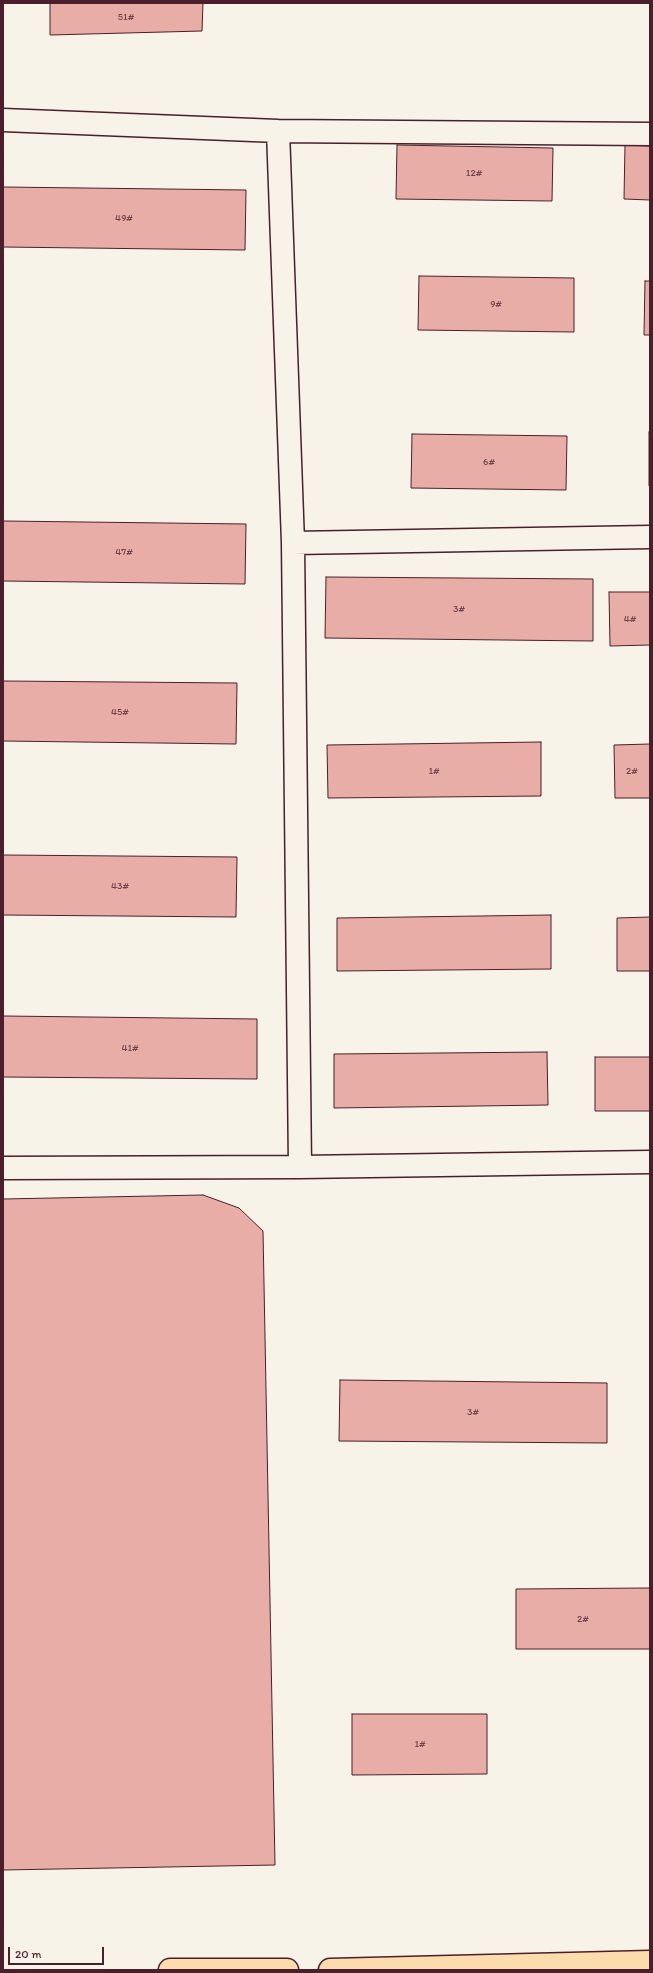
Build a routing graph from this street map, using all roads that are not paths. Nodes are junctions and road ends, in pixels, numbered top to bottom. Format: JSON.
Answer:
{"nodes":[{"id":1,"x":3,"y":120,"type":"edge"},
{"id":2,"x":278,"y":131,"type":"junction"},
{"id":3,"x":650,"y":134,"type":"edge"},
{"id":4,"x":650,"y":537,"type":"edge"},
{"id":5,"x":293,"y":543,"type":"junction"},
{"id":6,"x":650,"y":1162,"type":"edge"},
{"id":7,"x":3,"y":1168,"type":"edge"},
{"id":8,"x":300,"y":1168,"type":"junction"},
{"id":9,"x":650,"y":1962,"type":"edge"},
{"id":10,"x":170,"y":1970,"type":"edge"},
{"id":11,"x":287,"y":1970,"type":"edge"},
{"id":12,"x":330,"y":1970,"type":"edge"}],
"edges":[{"from":1,"to":2,"type":"street"},
{"from":2,"to":3,"type":"street"},
{"from":2,"to":5,"type":"street"},
{"from":4,"to":5,"type":"street"},
{"from":5,"to":8,"type":"street"},
{"from":6,"to":8,"type":"street"},
{"from":7,"to":8,"type":"street"},
{"from":9,"to":12,"type":"main road"},
{"from":10,"to":11,"type":"main road"}]}
